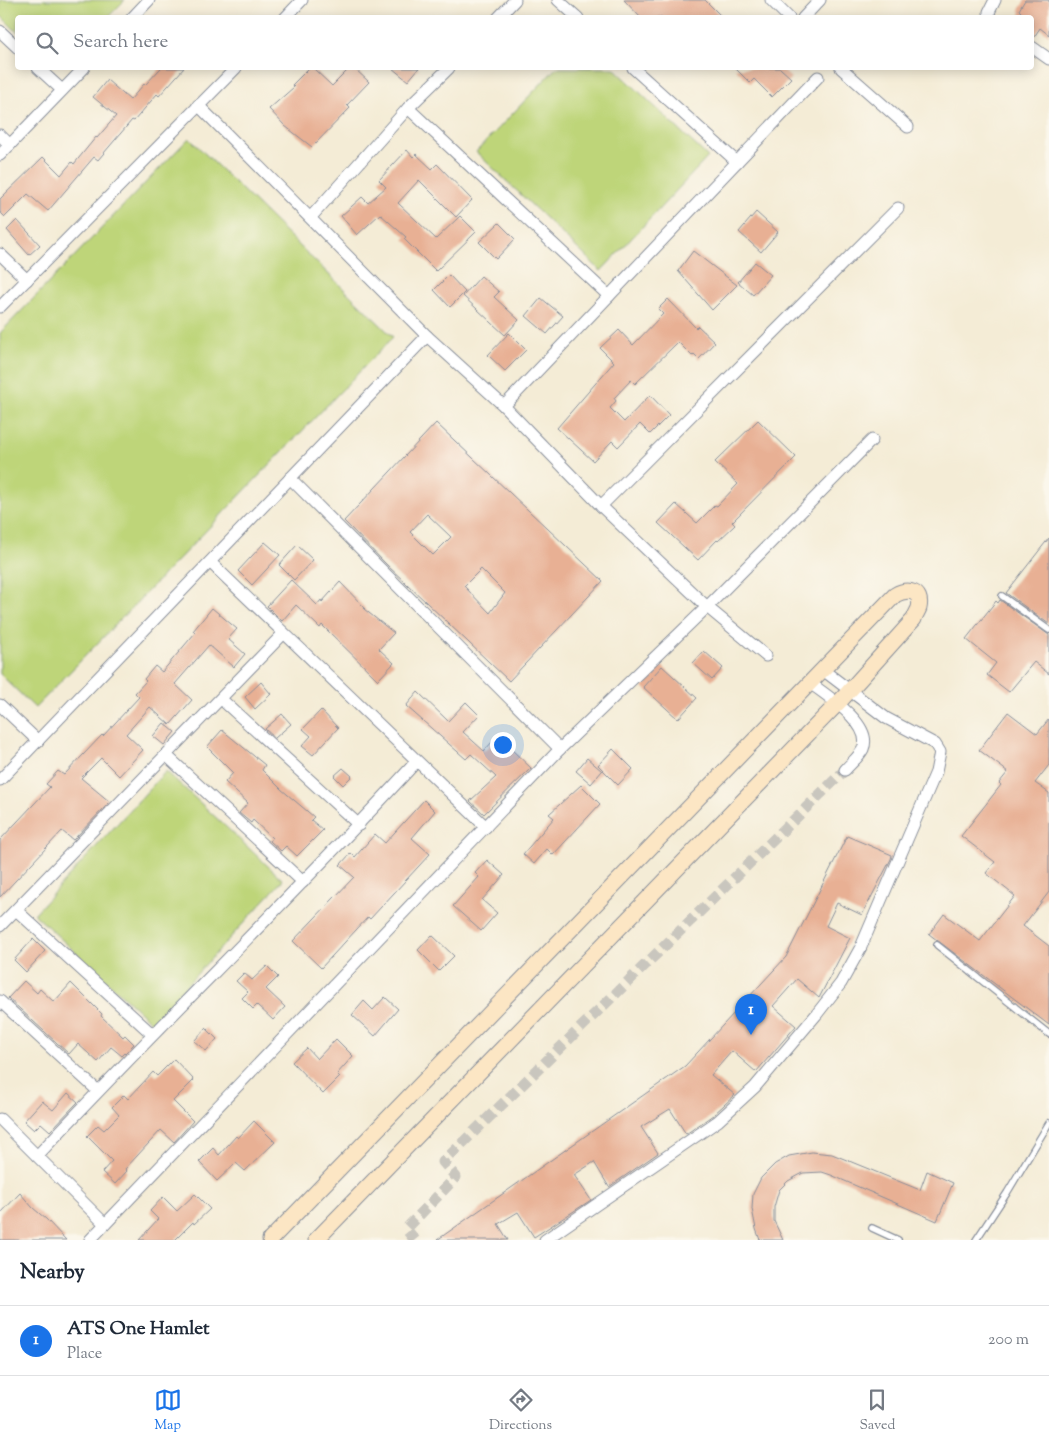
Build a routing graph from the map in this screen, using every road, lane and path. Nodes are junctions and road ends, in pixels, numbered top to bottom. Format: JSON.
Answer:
{"nodes":[{"id":1,"x":149,"y":0,"type":"edge"},
{"id":2,"x":302,"y":0,"type":"edge"},
{"id":3,"x":515,"y":0,"type":"edge"},
{"id":4,"x":558,"y":0,"type":"edge"},
{"id":5,"x":772,"y":0,"type":"edge"},
{"id":6,"x":820,"y":0,"type":"edge"},
{"id":7,"x":995,"y":0,"type":"edge"},
{"id":8,"x":135,"y":15,"type":"edge"},
{"id":9,"x":288,"y":15,"type":"edge"},
{"id":10,"x":501,"y":15,"type":"edge"},
{"id":11,"x":575,"y":15,"type":"edge"},
{"id":12,"x":786,"y":15,"type":"edge"},
{"id":13,"x":806,"y":15,"type":"edge"},
{"id":14,"x":990,"y":15,"type":"edge"},
{"id":15,"x":0,"y":31,"type":"edge"},
{"id":16,"x":15,"y":45,"type":"edge"},
{"id":17,"x":1034,"y":48,"type":"edge"},
{"id":18,"x":1049,"y":59,"type":"edge"},
{"id":19,"x":40,"y":70,"type":"edge"},
{"id":20,"x":82,"y":70,"type":"edge"},
{"id":21,"x":234,"y":70,"type":"edge"},
{"id":22,"x":447,"y":70,"type":"edge"},
{"id":23,"x":635,"y":70,"type":"edge"},
{"id":24,"x":843,"y":70,"type":"edge"},
{"id":25,"x":818,"y":77,"type":"dead end"},
{"id":26,"x":62,"y":90,"type":"junction"},
{"id":27,"x":198,"y":105,"type":"junction"},
{"id":28,"x":408,"y":108,"type":"junction"},
{"id":29,"x":908,"y":127,"type":"dead end"},
{"id":30,"x":0,"y":136,"type":"edge"},
{"id":31,"x":10,"y":145,"type":"junction"},
{"id":32,"x":0,"y":155,"type":"edge"},
{"id":33,"x":737,"y":162,"type":"junction"},
{"id":34,"x":898,"y":208,"type":"dead end"},
{"id":35,"x":311,"y":217,"type":"junction"},
{"id":36,"x":0,"y":254,"type":"edge"},
{"id":37,"x":27,"y":280,"type":"junction"},
{"id":38,"x":609,"y":296,"type":"junction"},
{"id":39,"x":0,"y":307,"type":"edge"},
{"id":40,"x":427,"y":336,"type":"junction"},
{"id":41,"x":504,"y":406,"type":"junction"},
{"id":42,"x":872,"y":440,"type":"dead end"},
{"id":43,"x":290,"y":478,"type":"junction"},
{"id":44,"x":602,"y":506,"type":"junction"},
{"id":45,"x":210,"y":562,"type":"junction"},
{"id":46,"x":1002,"y":596,"type":"dead end"},
{"id":47,"x":707,"y":607,"type":"junction"},
{"id":48,"x":1049,"y":630,"type":"edge"},
{"id":49,"x":283,"y":634,"type":"junction"},
{"id":50,"x":766,"y":656,"type":"dead end"},
{"id":51,"x":823,"y":670,"type":"junction"},
{"id":52,"x":810,"y":683,"type":"junction"},
{"id":53,"x":850,"y":690,"type":"junction"},
{"id":54,"x":221,"y":698,"type":"junction"},
{"id":55,"x":0,"y":704,"type":"edge"},
{"id":56,"x":838,"y":704,"type":"junction"},
{"id":57,"x":38,"y":741,"type":"junction"},
{"id":58,"x":560,"y":749,"type":"junction"},
{"id":59,"x":166,"y":755,"type":"junction"},
{"id":60,"x":416,"y":762,"type":"junction"},
{"id":61,"x":845,"y":770,"type":"tunnel mouth"},
{"id":62,"x":0,"y":780,"type":"edge"},
{"id":63,"x":359,"y":825,"type":"junction"},
{"id":64,"x":486,"y":827,"type":"junction"},
{"id":65,"x":304,"y":882,"type":"junction"},
{"id":66,"x":16,"y":910,"type":"junction"},
{"id":67,"x":0,"y":926,"type":"edge"},
{"id":68,"x":937,"y":945,"type":"dead end"},
{"id":69,"x":0,"y":1001,"type":"edge"},
{"id":70,"x":152,"y":1034,"type":"junction"},
{"id":71,"x":1049,"y":1034,"type":"edge"},
{"id":72,"x":98,"y":1091,"type":"junction"},
{"id":73,"x":0,"y":1119,"type":"edge"},
{"id":74,"x":1049,"y":1123,"type":"edge"},
{"id":75,"x":37,"y":1156,"type":"junction"},
{"id":76,"x":105,"y":1224,"type":"junction"},
{"id":77,"x":872,"y":1228,"type":"dead end"},
{"id":78,"x":90,"y":1240,"type":"edge"},
{"id":79,"x":270,"y":1240,"type":"edge"},
{"id":80,"x":316,"y":1240,"type":"edge"},
{"id":81,"x":546,"y":1240,"type":"edge"},
{"id":82,"x":898,"y":1240,"type":"edge"},
{"id":83,"x":976,"y":1240,"type":"edge"}],
"edges":[{"from":1,"to":8,"type":"street"},
{"from":2,"to":9,"type":"street"},
{"from":3,"to":10,"type":"street"},
{"from":4,"to":11,"type":"street"},
{"from":5,"to":12,"type":"street"},
{"from":6,"to":13,"type":"street"},
{"from":7,"to":14,"type":"street"},
{"from":15,"to":16,"type":"street"},
{"from":17,"to":18,"type":"street"},
{"from":19,"to":26,"type":"street"},
{"from":20,"to":26,"type":"street"},
{"from":21,"to":27,"type":"street"},
{"from":22,"to":28,"type":"street"},
{"from":23,"to":33,"type":"street"},
{"from":24,"to":29,"type":"street"},
{"from":25,"to":33,"type":"street"},
{"from":26,"to":31,"type":"street"},
{"from":27,"to":35,"type":"street"},
{"from":27,"to":37,"type":"street"},
{"from":28,"to":35,"type":"street"},
{"from":28,"to":38,"type":"street"},
{"from":30,"to":31,"type":"street"},
{"from":31,"to":32,"type":"street"},
{"from":33,"to":38,"type":"street"},
{"from":34,"to":44,"type":"street"},
{"from":35,"to":40,"type":"street"},
{"from":36,"to":37,"type":"street"},
{"from":37,"to":39,"type":"street"},
{"from":38,"to":41,"type":"street"},
{"from":40,"to":41,"type":"street"},
{"from":40,"to":43,"type":"street"},
{"from":41,"to":44,"type":"street"},
{"from":42,"to":47,"type":"street"},
{"from":43,"to":45,"type":"street"},
{"from":43,"to":58,"type":"street"},
{"from":44,"to":47,"type":"street"},
{"from":45,"to":49,"type":"street"},
{"from":45,"to":57,"type":"street"},
{"from":46,"to":48,"type":"lane"},
{"from":47,"to":50,"type":"street"},
{"from":47,"to":58,"type":"street"},
{"from":49,"to":54,"type":"street"},
{"from":49,"to":60,"type":"street"},
{"from":51,"to":52,"type":"street"},
{"from":51,"to":53,"type":"street"},
{"from":51,"to":53,"type":"street"},
{"from":52,"to":56,"type":"street"},
{"from":52,"to":79,"type":"street"},
{"from":53,"to":56,"type":"street"},
{"from":53,"to":81,"type":"street"},
{"from":54,"to":59,"type":"street"},
{"from":54,"to":63,"type":"street"},
{"from":55,"to":57,"type":"street"},
{"from":56,"to":61,"type":"street"},
{"from":56,"to":80,"type":"street"},
{"from":57,"to":62,"type":"street"},
{"from":58,"to":64,"type":"street"},
{"from":59,"to":65,"type":"street"},
{"from":59,"to":66,"type":"street"},
{"from":60,"to":63,"type":"street"},
{"from":60,"to":64,"type":"street"},
{"from":63,"to":65,"type":"street"},
{"from":64,"to":76,"type":"street"},
{"from":65,"to":70,"type":"street"},
{"from":66,"to":67,"type":"street"},
{"from":66,"to":70,"type":"street"},
{"from":68,"to":71,"type":"lane"},
{"from":69,"to":72,"type":"street"},
{"from":70,"to":72,"type":"street"},
{"from":72,"to":75,"type":"street"},
{"from":73,"to":75,"type":"street"},
{"from":74,"to":83,"type":"lane"},
{"from":75,"to":76,"type":"street"},
{"from":76,"to":78,"type":"street"},
{"from":77,"to":82,"type":"lane"}]}
